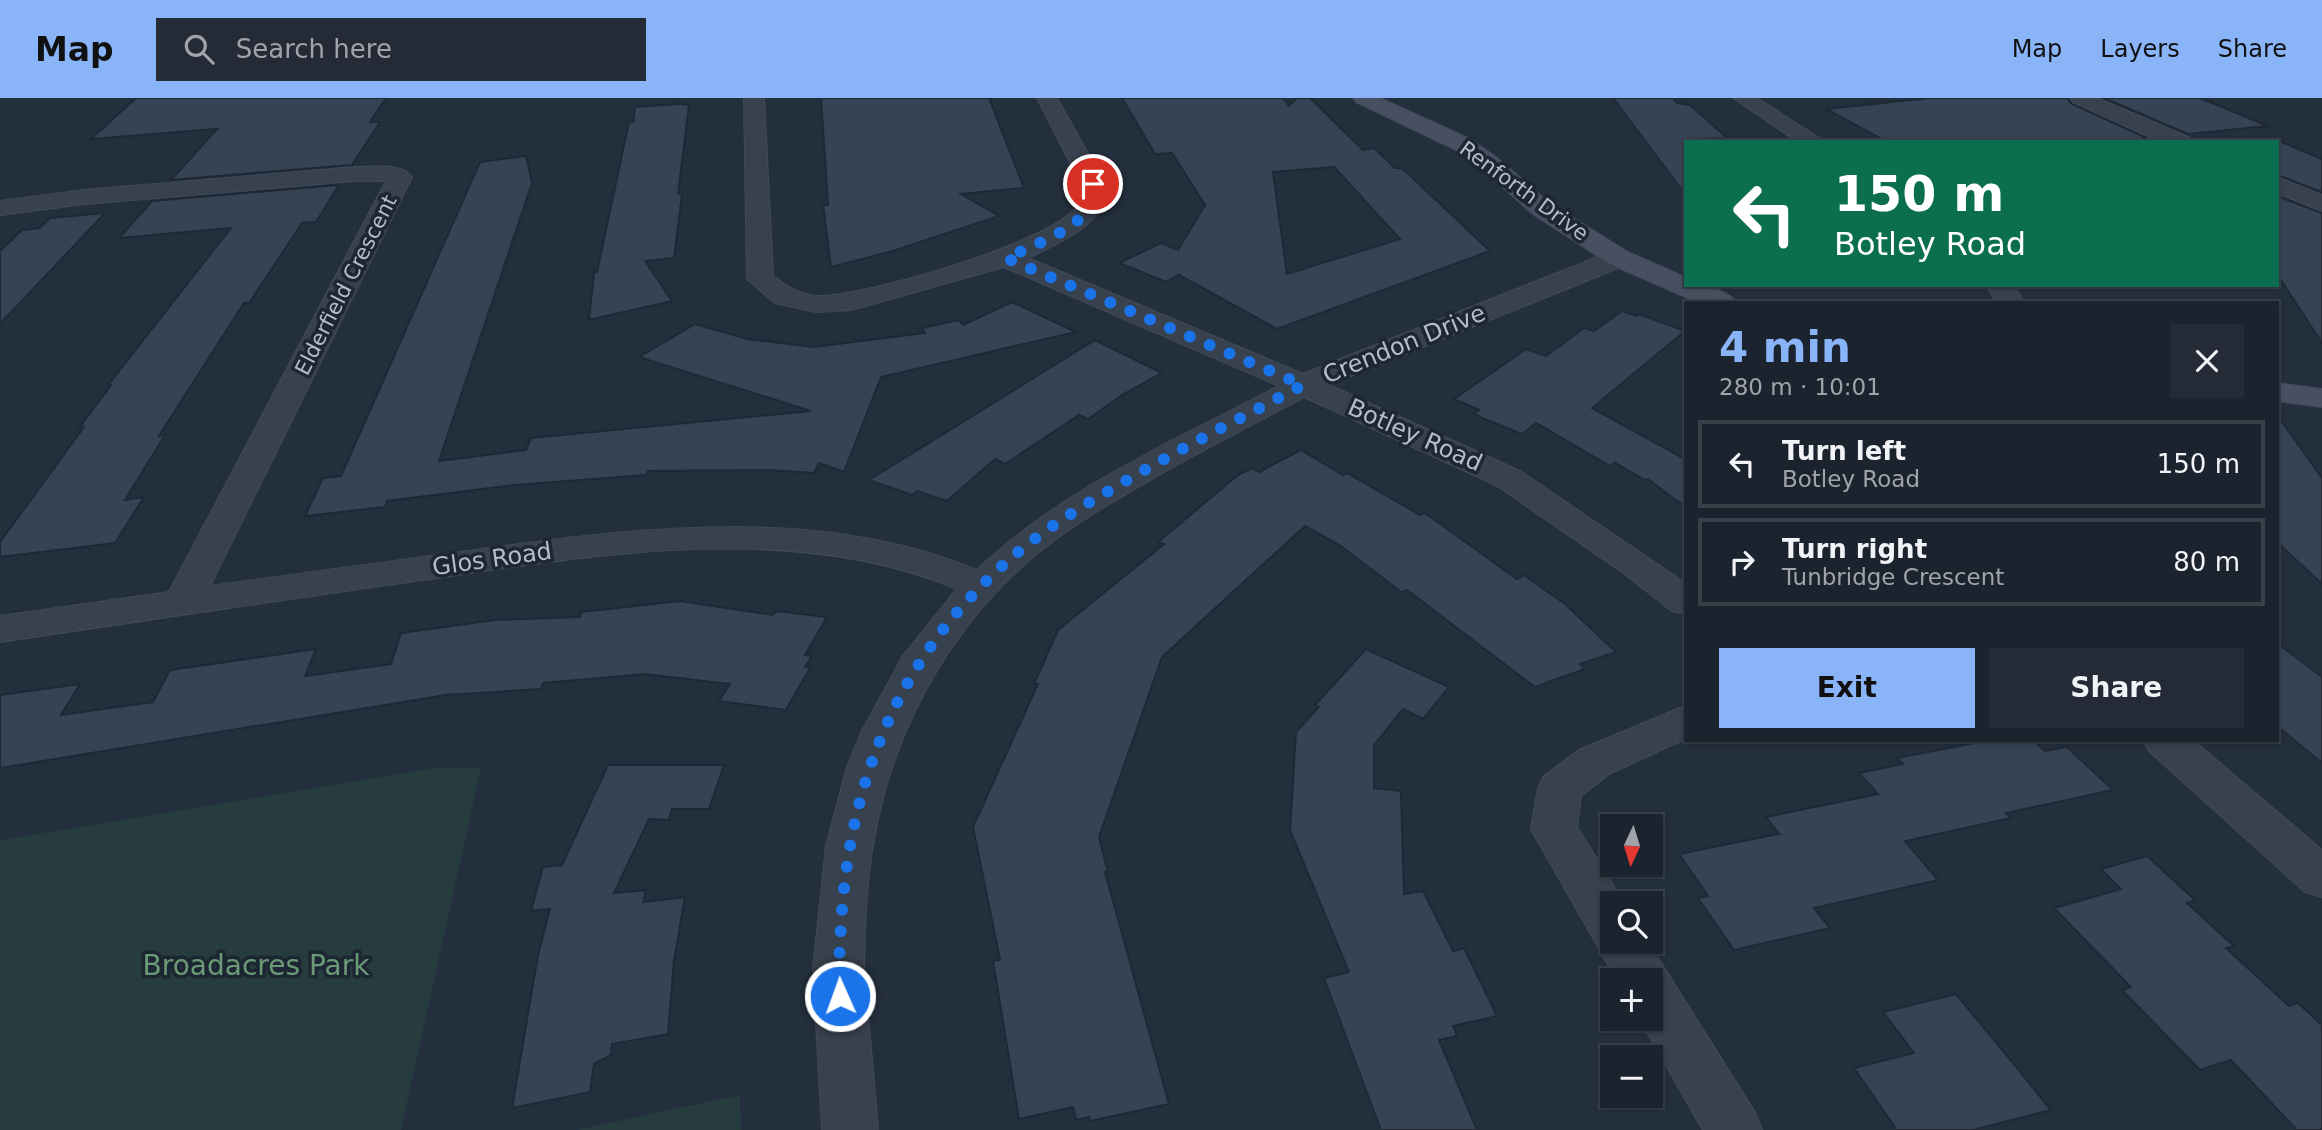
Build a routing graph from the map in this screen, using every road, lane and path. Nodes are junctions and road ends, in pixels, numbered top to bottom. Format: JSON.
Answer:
{"nodes":[{"id":1,"x":754,"y":98,"type":"edge"},
{"id":2,"x":1047,"y":98,"type":"edge"},
{"id":3,"x":1363,"y":98,"type":"edge"},
{"id":4,"x":1743,"y":98,"type":"edge"},
{"id":5,"x":2080,"y":98,"type":"edge"},
{"id":6,"x":1811,"y":140,"type":"edge"},
{"id":7,"x":2175,"y":140,"type":"edge"},
{"id":8,"x":2279,"y":185,"type":"edge"},
{"id":9,"x":2322,"y":204,"type":"edge"},
{"id":10,"x":0,"y":208,"type":"edge"},
{"id":11,"x":1006,"y":258,"type":"junction"},
{"id":12,"x":1619,"y":258,"type":"junction"},
{"id":13,"x":1684,"y":286,"type":"edge"},
{"id":14,"x":1686,"y":287,"type":"edge"},
{"id":15,"x":1718,"y":301,"type":"edge"},
{"id":16,"x":1303,"y":385,"type":"junction"},
{"id":17,"x":2279,"y":392,"type":"edge"},
{"id":18,"x":2322,"y":398,"type":"edge"},
{"id":19,"x":981,"y":585,"type":"junction"},
{"id":20,"x":1684,"y":601,"type":"edge"},
{"id":21,"x":183,"y":602,"type":"junction"},
{"id":22,"x":0,"y":629,"type":"edge"},
{"id":23,"x":1684,"y":721,"type":"edge"},
{"id":24,"x":2166,"y":742,"type":"edge"},
{"id":25,"x":2322,"y":878,"type":"edge"},
{"id":26,"x":1600,"y":906,"type":"edge"},
{"id":27,"x":1663,"y":1012,"type":"edge"},
{"id":28,"x":850,"y":1130,"type":"edge"},
{"id":29,"x":1734,"y":1130,"type":"edge"}],
"edges":[{"from":1,"to":11,"type":"street"},
{"from":2,"to":11,"type":"street"},
{"from":3,"to":12,"type":"street","name":"Renforth Drive"},
{"from":4,"to":6,"type":"street"},
{"from":5,"to":7,"type":"street"},
{"from":8,"to":9,"type":"street"},
{"from":10,"to":21,"type":"street","name":"Elderfield Crescent"},
{"from":11,"to":16,"type":"street","name":"Botley Road"},
{"from":12,"to":13,"type":"street","name":"Renforth Drive"},
{"from":12,"to":16,"type":"street","name":"Crendon Drive"},
{"from":14,"to":15,"type":"street","name":"Renforth Drive"},
{"from":16,"to":19,"type":"street","name":"Crendon Drive"},
{"from":16,"to":20,"type":"street","name":"Botley Road"},
{"from":17,"to":18,"type":"street"},
{"from":19,"to":21,"type":"street","name":"Glos Road"},
{"from":19,"to":28,"type":"street","name":"Crendon Drive"},
{"from":21,"to":22,"type":"street","name":"Glos Road"},
{"from":23,"to":26,"type":"street"},
{"from":24,"to":25,"type":"street"},
{"from":27,"to":29,"type":"street"}]}
